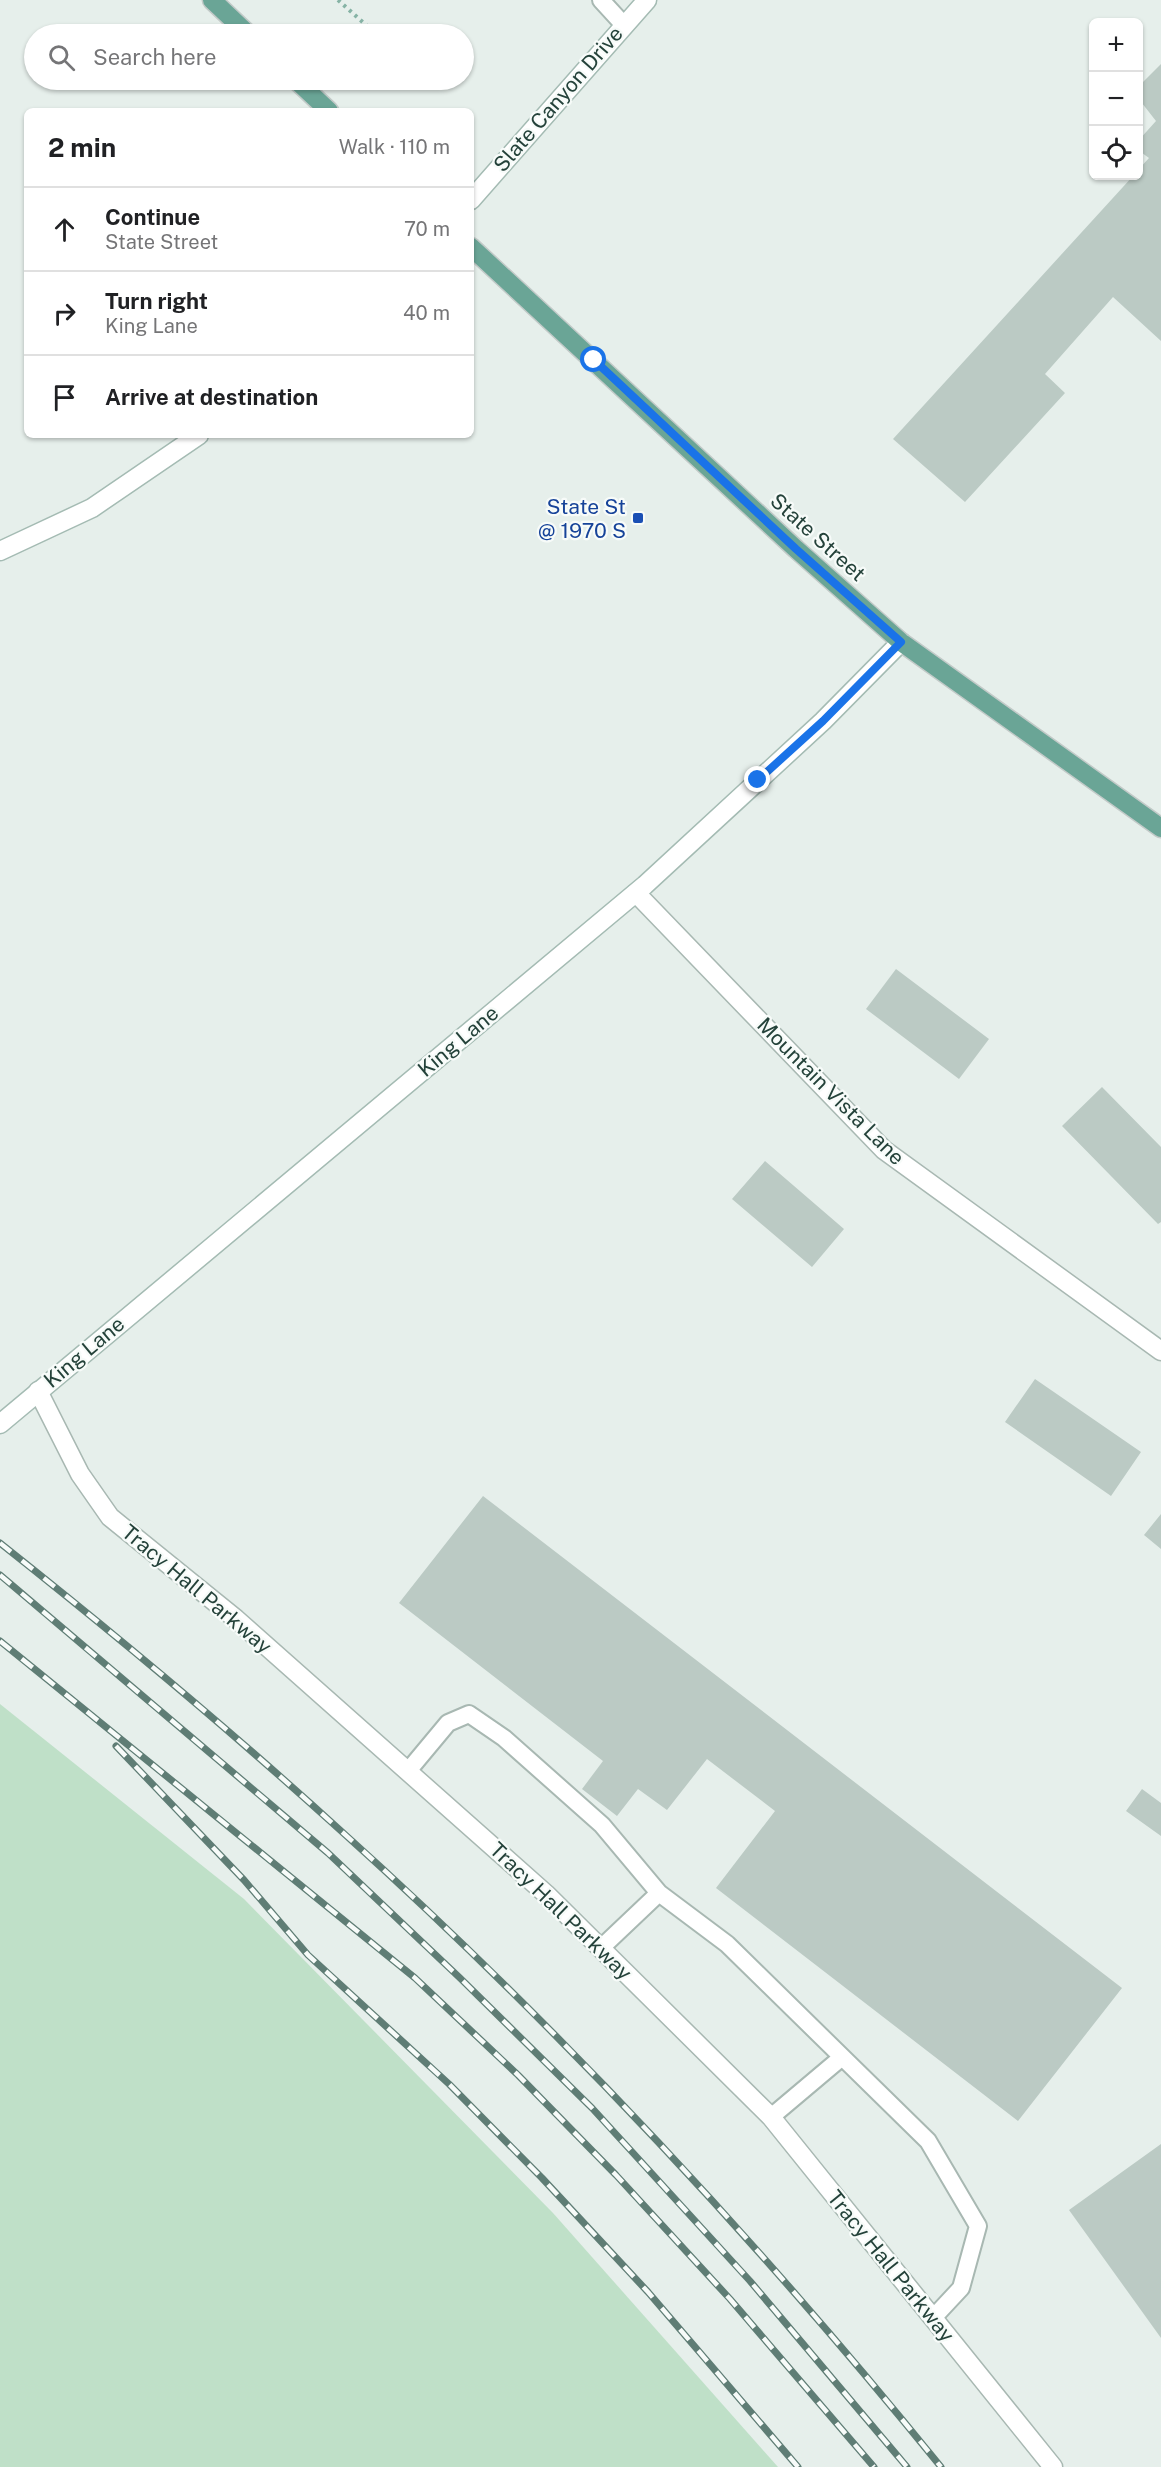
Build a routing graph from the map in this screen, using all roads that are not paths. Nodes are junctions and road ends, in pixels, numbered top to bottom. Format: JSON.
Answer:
{"nodes":[{"id":1,"x":212,"y":0,"type":"edge"},
{"id":2,"x":601,"y":0,"type":"edge"},
{"id":3,"x":647,"y":0,"type":"edge"},
{"id":4,"x":237,"y":24,"type":"edge"},
{"id":5,"x":623,"y":24,"type":"junction"},
{"id":6,"x":307,"y":90,"type":"edge"},
{"id":7,"x":326,"y":108,"type":"edge"},
{"id":8,"x":474,"y":197,"type":"edge"},
{"id":9,"x":474,"y":250,"type":"edge"},
{"id":10,"x":195,"y":438,"type":"edge"},
{"id":11,"x":0,"y":551,"type":"edge"},
{"id":12,"x":901,"y":642,"type":"junction"},
{"id":13,"x":1161,"y":828,"type":"edge"},
{"id":14,"x":636,"y":893,"type":"junction"},
{"id":15,"x":1161,"y":1351,"type":"edge"},
{"id":16,"x":38,"y":1391,"type":"junction"},
{"id":17,"x":0,"y":1424,"type":"edge"},
{"id":18,"x":408,"y":1771,"type":"junction"},
{"id":19,"x":659,"y":1893,"type":"junction"},
{"id":20,"x":601,"y":1948,"type":"junction"},
{"id":21,"x":841,"y":2058,"type":"junction"},
{"id":22,"x":771,"y":2117,"type":"junction"},
{"id":23,"x":933,"y":2318,"type":"junction"},
{"id":24,"x":1053,"y":2467,"type":"edge"}],
"edges":[{"from":1,"to":4,"type":"main road"},
{"from":2,"to":5,"type":"lane"},
{"from":3,"to":5,"type":"street","name":"Slate Canyon Drive"},
{"from":5,"to":8,"type":"street","name":"Slate Canyon Drive"},
{"from":6,"to":7,"type":"main road"},
{"from":9,"to":12,"type":"main road","name":"State Street"},
{"from":10,"to":11,"type":"street"},
{"from":12,"to":13,"type":"main road","name":"State Street"},
{"from":12,"to":14,"type":"street","name":"King Lane"},
{"from":14,"to":15,"type":"street","name":"Mountain Vista Lane"},
{"from":14,"to":16,"type":"street","name":"King Lane"},
{"from":16,"to":17,"type":"street","name":"King Lane"},
{"from":16,"to":18,"type":"street","name":"Tracy Hall Parkway"},
{"from":18,"to":19,"type":"lane"},
{"from":18,"to":20,"type":"street","name":"Tracy Hall Parkway"},
{"from":19,"to":20,"type":"lane"},
{"from":19,"to":21,"type":"lane"},
{"from":20,"to":22,"type":"street","name":"Tracy Hall Parkway"},
{"from":21,"to":22,"type":"lane"},
{"from":21,"to":23,"type":"lane"},
{"from":22,"to":23,"type":"street","name":"Tracy Hall Parkway"},
{"from":23,"to":24,"type":"street","name":"Tracy Hall Parkway"}]}
